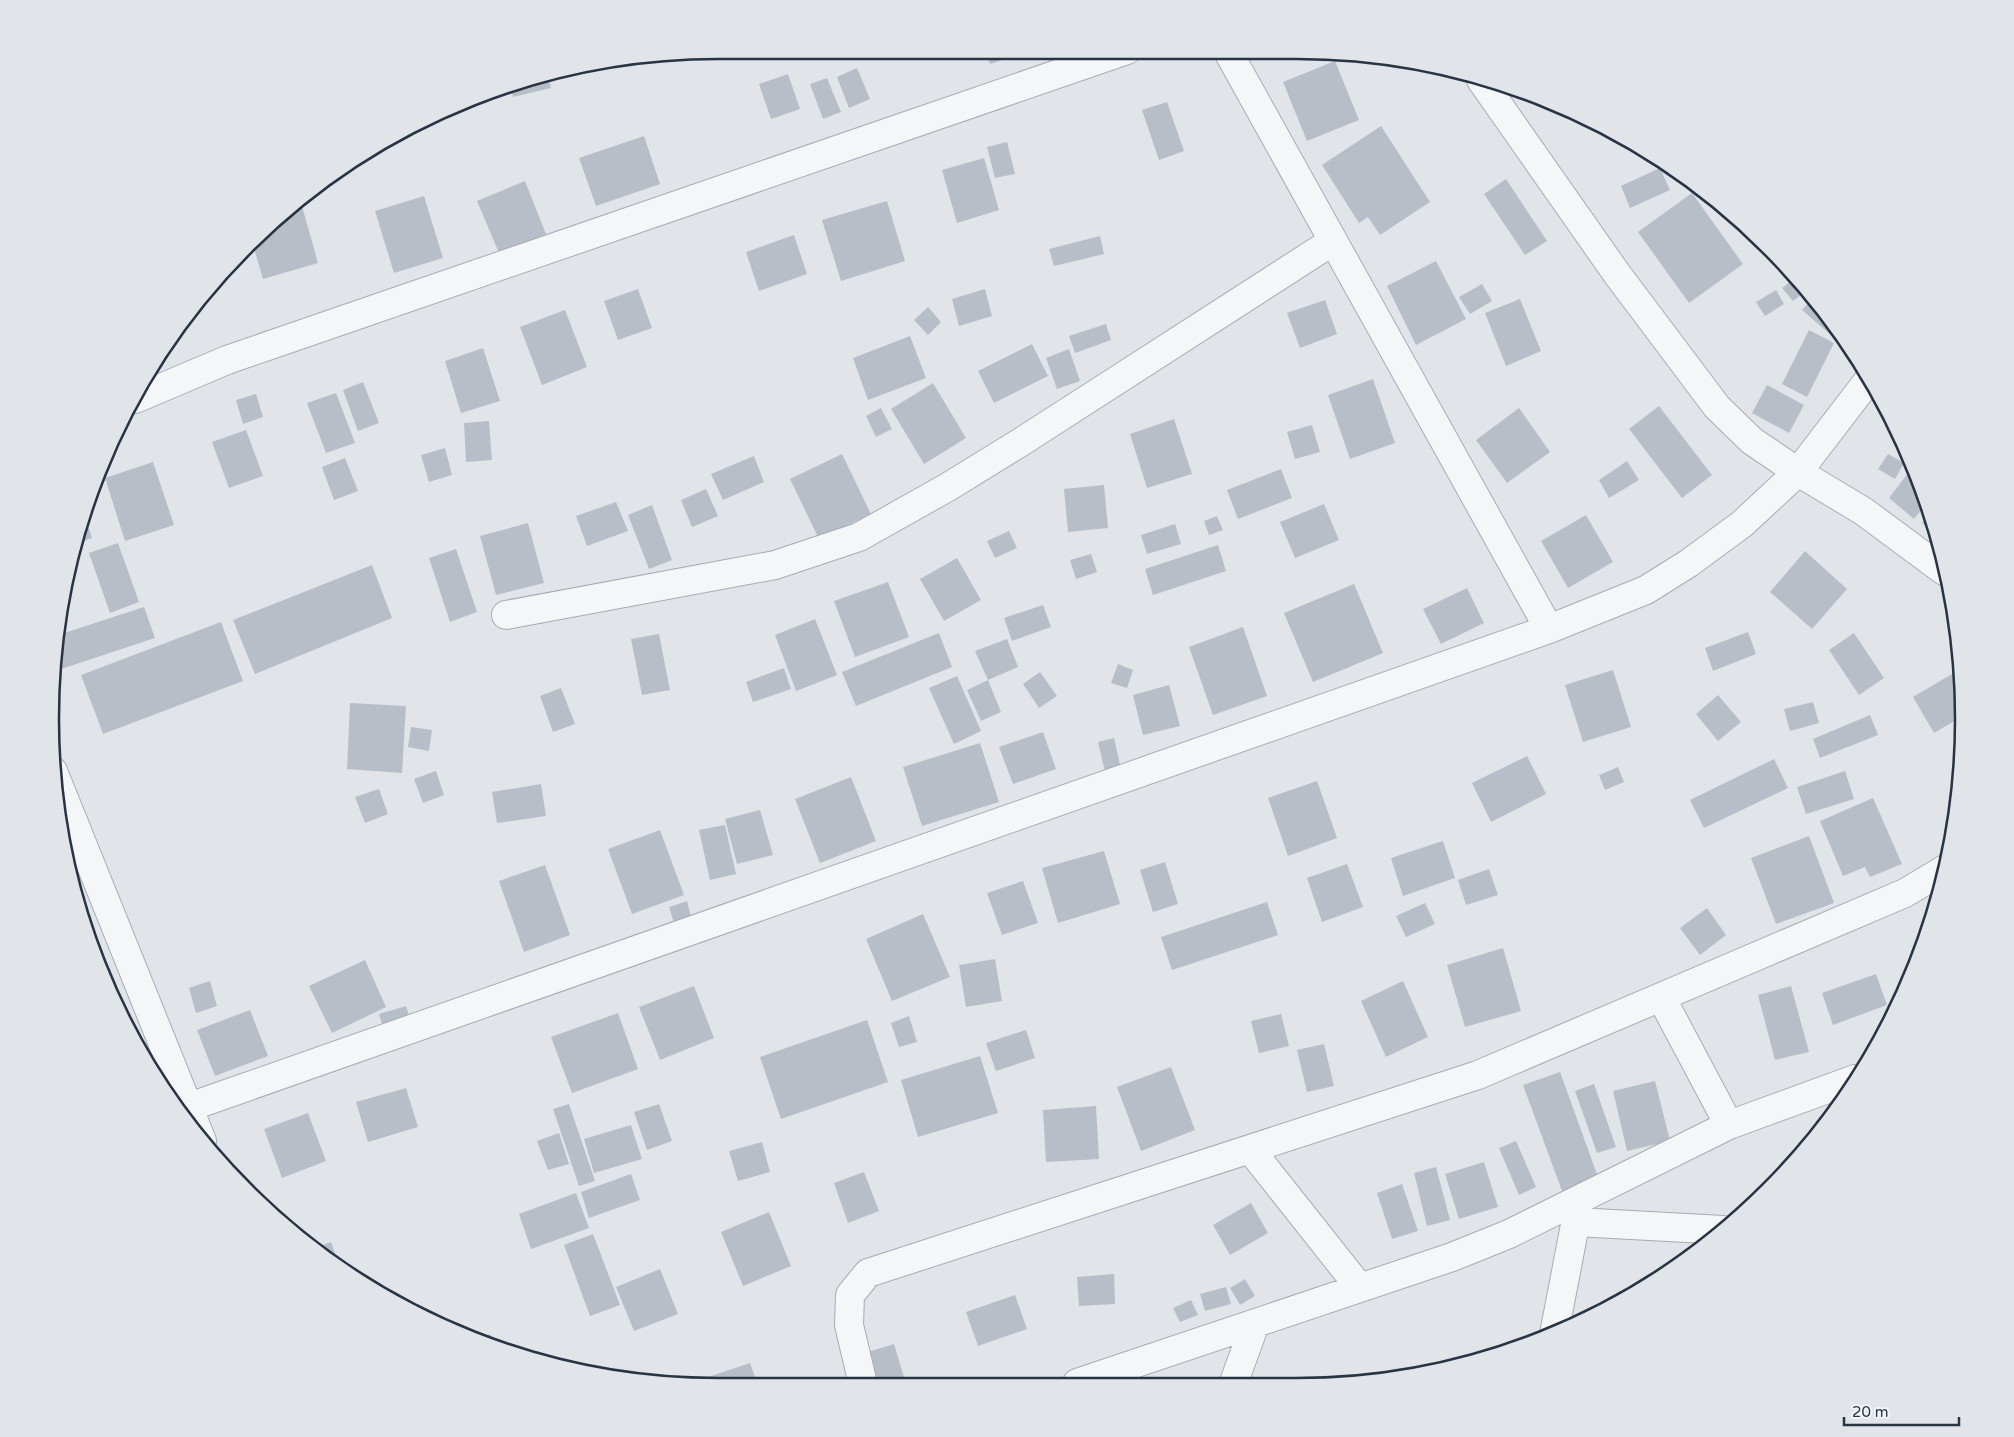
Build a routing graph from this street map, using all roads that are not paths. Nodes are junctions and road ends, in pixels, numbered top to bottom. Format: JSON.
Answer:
{"nodes":[{"id":1,"x":1101,"y":59,"type":"edge"},
{"id":2,"x":1232,"y":59,"type":"edge"},
{"id":3,"x":1486,"y":87,"type":"edge"},
{"id":4,"x":1333,"y":241,"type":"junction"},
{"id":5,"x":1865,"y":385,"type":"edge"},
{"id":6,"x":144,"y":395,"type":"edge"},
{"id":7,"x":1798,"y":472,"type":"junction"},
{"id":8,"x":1937,"y":565,"type":"edge"},
{"id":9,"x":506,"y":615,"type":"dead end"},
{"id":10,"x":1549,"y":629,"type":"junction"},
{"id":11,"x":63,"y":794,"type":"edge"},
{"id":12,"x":1937,"y":874,"type":"edge"},
{"id":13,"x":1661,"y":997,"type":"junction"},
{"id":14,"x":1846,"y":1082,"type":"edge"},
{"id":15,"x":180,"y":1099,"type":"edge"},
{"id":16,"x":187,"y":1108,"type":"edge"},
{"id":17,"x":1729,"y":1125,"type":"junction"},
{"id":18,"x":1250,"y":1149,"type":"junction"},
{"id":19,"x":1578,"y":1211,"type":"junction"},
{"id":20,"x":1714,"y":1229,"type":"edge"},
{"id":21,"x":1360,"y":1288,"type":"junction"},
{"id":22,"x":1255,"y":1324,"type":"junction"},
{"id":23,"x":1556,"y":1324,"type":"edge"},
{"id":24,"x":862,"y":1378,"type":"edge"},
{"id":25,"x":1092,"y":1378,"type":"edge"},
{"id":26,"x":1235,"y":1378,"type":"edge"}],
"edges":[{"from":1,"to":6,"type":"street"},
{"from":2,"to":4,"type":"street"},
{"from":3,"to":7,"type":"street"},
{"from":4,"to":9,"type":"street"},
{"from":4,"to":10,"type":"street"},
{"from":5,"to":7,"type":"street"},
{"from":7,"to":8,"type":"street"},
{"from":7,"to":10,"type":"street"},
{"from":10,"to":16,"type":"street"},
{"from":11,"to":15,"type":"street"},
{"from":12,"to":13,"type":"street"},
{"from":13,"to":17,"type":"street"},
{"from":13,"to":18,"type":"street"},
{"from":14,"to":17,"type":"street"},
{"from":17,"to":19,"type":"street"},
{"from":18,"to":21,"type":"street"},
{"from":18,"to":24,"type":"street"},
{"from":19,"to":20,"type":"street"},
{"from":19,"to":21,"type":"street"},
{"from":19,"to":23,"type":"street"},
{"from":21,"to":22,"type":"street"},
{"from":22,"to":25,"type":"street"},
{"from":22,"to":26,"type":"street"}]}
